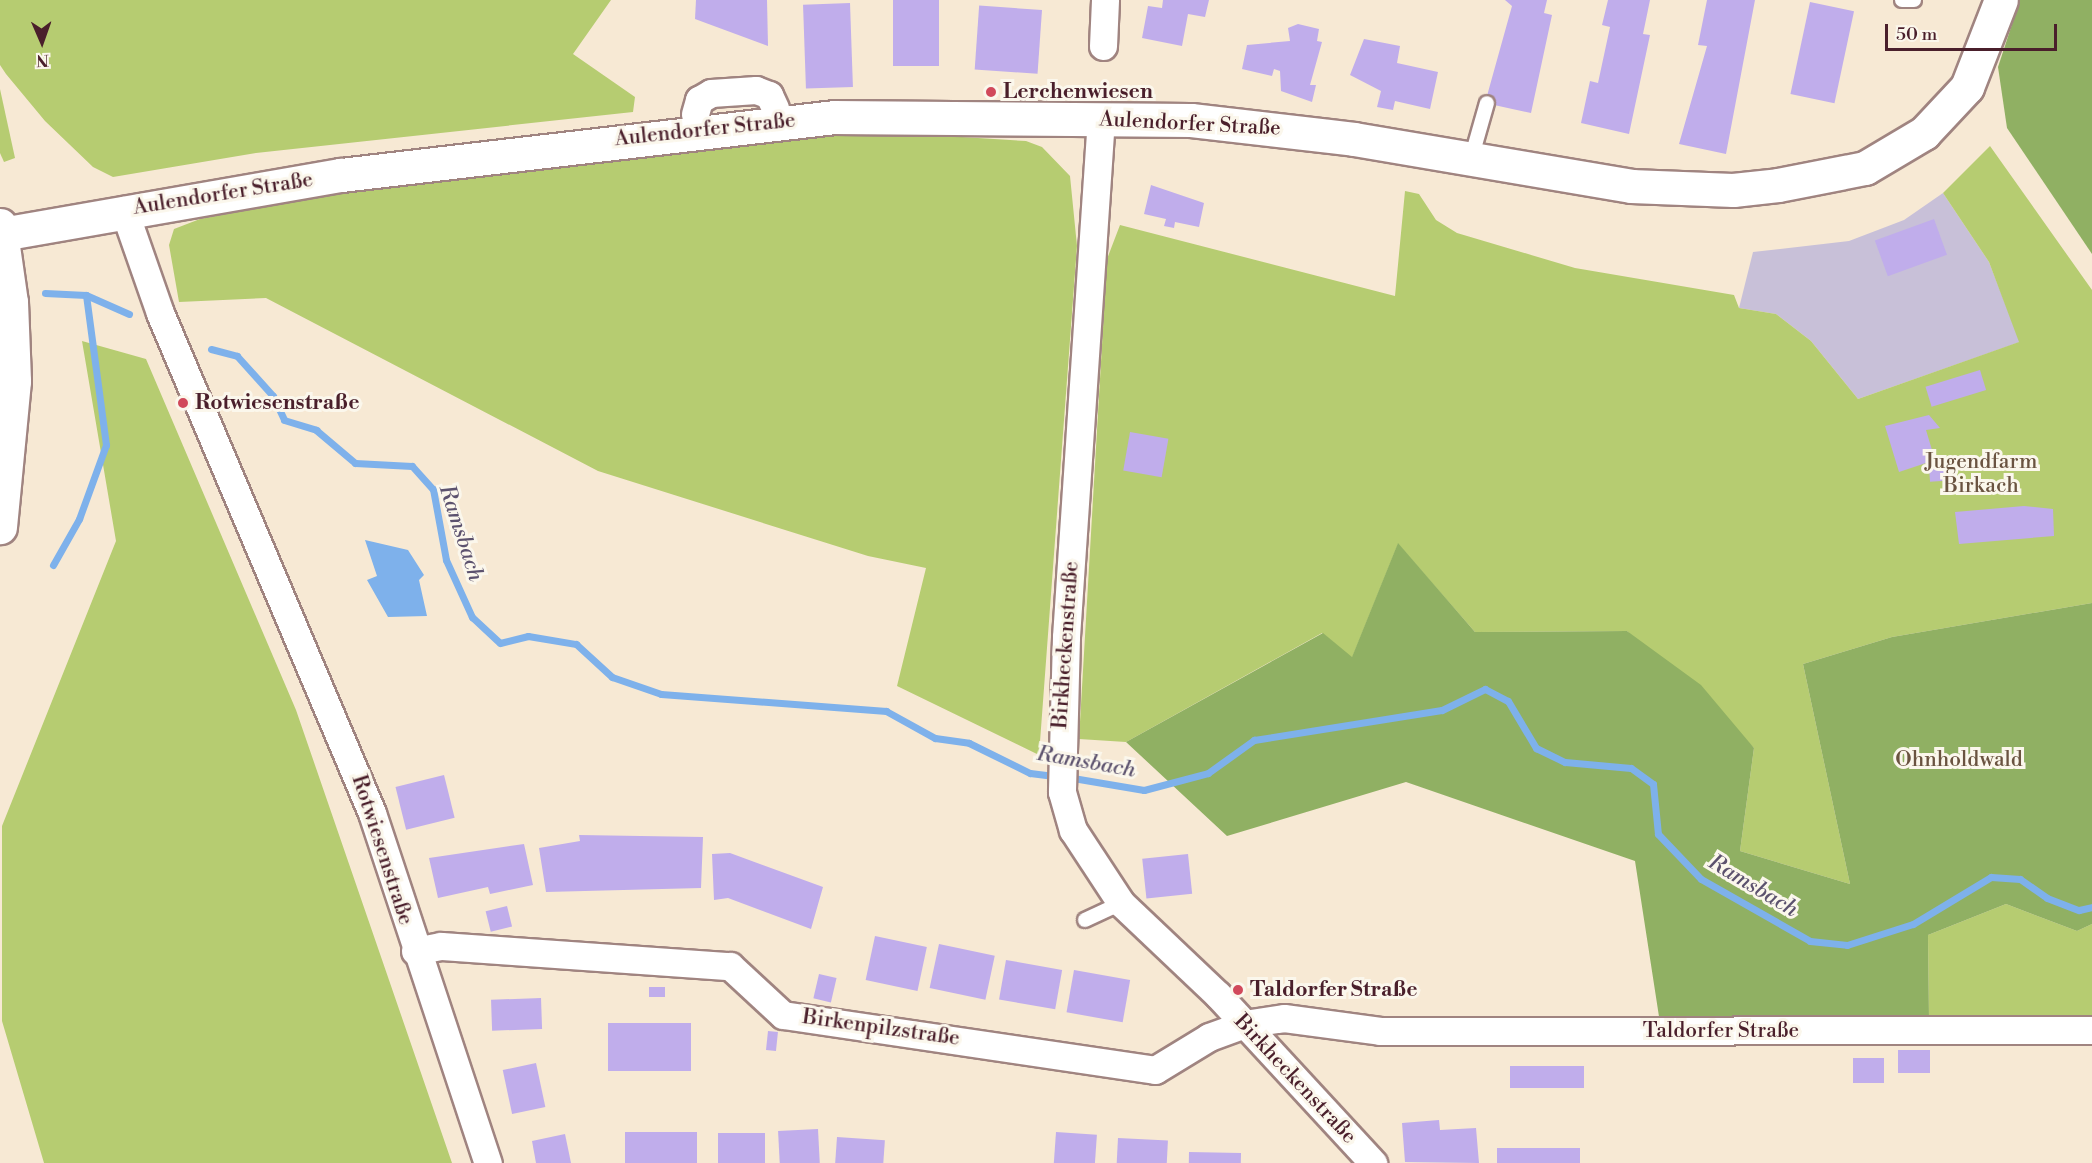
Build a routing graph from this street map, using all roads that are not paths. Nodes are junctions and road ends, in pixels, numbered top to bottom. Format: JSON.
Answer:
{"nodes":[{"id":1,"x":1105,"y":0,"type":"edge"},
{"id":2,"x":1902,"y":0,"type":"edge"},
{"id":3,"x":1914,"y":0,"type":"edge"},
{"id":4,"x":2001,"y":0,"type":"edge"},
{"id":5,"x":1103,"y":46,"type":"dead end"},
{"id":6,"x":1487,"y":103,"type":"dead end"},
{"id":7,"x":775,"y":108,"type":"dead end"},
{"id":8,"x":695,"y":114,"type":"dead end"},
{"id":9,"x":1101,"y":118,"type":"junction"},
{"id":10,"x":1471,"y":159,"type":"junction"},
{"id":11,"x":124,"y":210,"type":"junction"},
{"id":12,"x":1,"y":230,"type":"edge"},
{"id":13,"x":0,"y":527,"type":"edge"},
{"id":14,"x":1121,"y":903,"type":"junction"},
{"id":15,"x":1085,"y":920,"type":"dead end"},
{"id":16,"x":415,"y":951,"type":"junction"},
{"id":17,"x":1245,"y":1024,"type":"junction"},
{"id":18,"x":2092,"y":1030,"type":"edge"},
{"id":19,"x":488,"y":1163,"type":"edge"},
{"id":20,"x":1372,"y":1163,"type":"edge"}],
"edges":[{"from":1,"to":5,"type":"street"},
{"from":2,"to":3,"type":"lane"},
{"from":4,"to":10,"type":"main road","name":"Aulendorfer Straße"},
{"from":6,"to":10,"type":"lane"},
{"from":7,"to":8,"type":"street"},
{"from":9,"to":10,"type":"main road","name":"Aulendorfer Straße"},
{"from":9,"to":11,"type":"main road","name":"Aulendorfer Straße"},
{"from":9,"to":14,"type":"street","name":"Birkheckenstraße"},
{"from":11,"to":12,"type":"main road","name":"Aulendorfer Straße"},
{"from":11,"to":16,"type":"street","name":"Rotwiesenstraße"},
{"from":12,"to":13,"type":"main road"},
{"from":14,"to":15,"type":"lane"},
{"from":14,"to":17,"type":"street","name":"Birkheckenstraße"},
{"from":16,"to":17,"type":"street","name":"Birkenpilzstraße"},
{"from":16,"to":19,"type":"street","name":"Rotwiesenstraße"},
{"from":17,"to":18,"type":"street","name":"Taldorfer Straße"},
{"from":17,"to":20,"type":"street","name":"Birkheckenstraße"}]}
